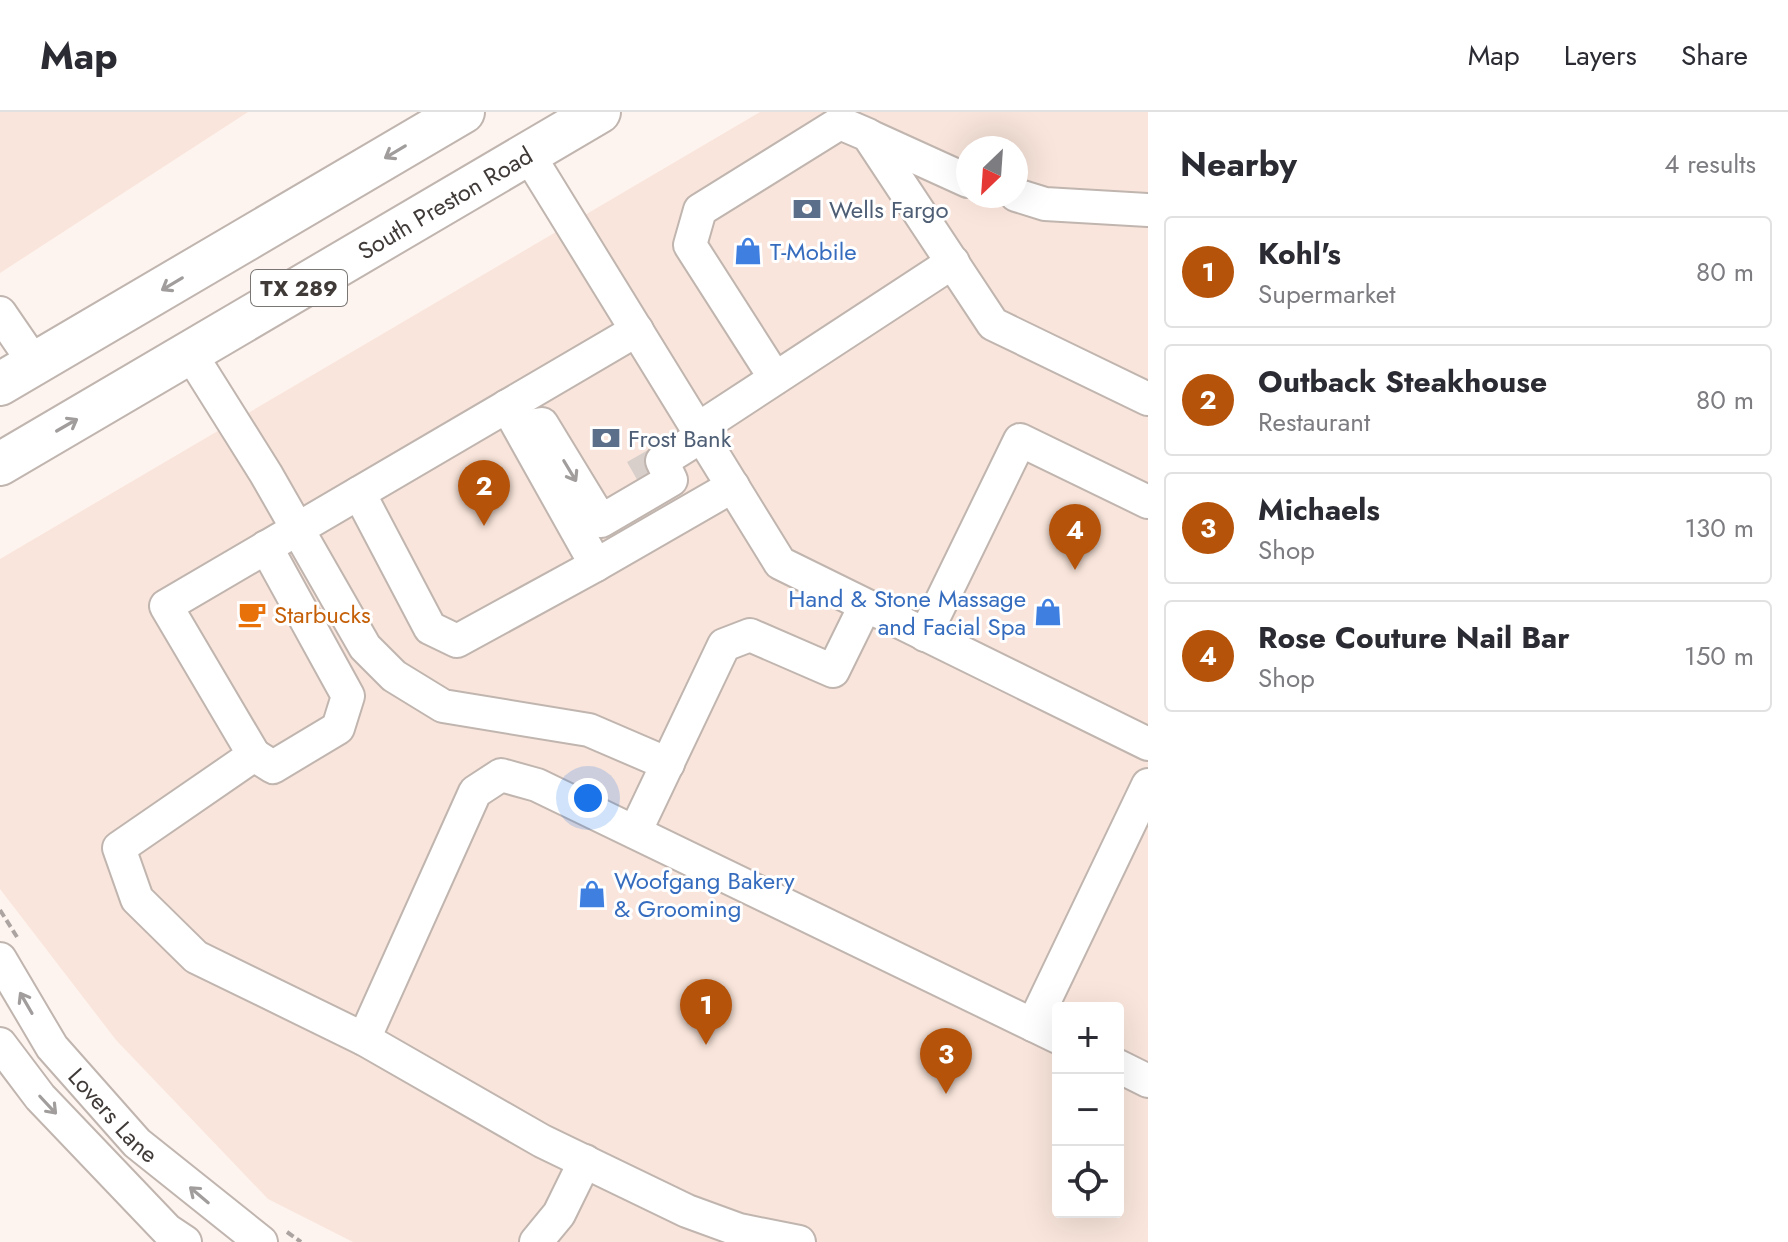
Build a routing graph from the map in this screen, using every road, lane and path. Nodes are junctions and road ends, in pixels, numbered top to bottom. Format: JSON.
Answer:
{"nodes":[{"id":1,"x":463,"y":112,"type":"edge"},
{"id":2,"x":599,"y":112,"type":"edge"},
{"id":3,"x":868,"y":135,"type":"junction"},
{"id":4,"x":528,"y":154,"type":"junction"},
{"id":5,"x":956,"y":175,"type":"edge"},
{"id":6,"x":1028,"y":199,"type":"edge"},
{"id":7,"x":1148,"y":210,"type":"edge"},
{"id":8,"x":953,"y":262,"type":"junction"},
{"id":9,"x":0,"y":313,"type":"edge"},
{"id":10,"x":637,"y":330,"type":"junction"},
{"id":11,"x":190,"y":353,"type":"junction"},
{"id":12,"x":18,"y":374,"type":"edge"},
{"id":13,"x":775,"y":378,"type":"junction"},
{"id":14,"x":1148,"y":399,"type":"edge"},
{"id":15,"x":513,"y":416,"type":"junction"},
{"id":16,"x":700,"y":432,"type":"junction"},
{"id":17,"x":0,"y":464,"type":"edge"},
{"id":18,"x":733,"y":486,"type":"junction"},
{"id":19,"x":359,"y":493,"type":"junction"},
{"id":20,"x":1148,"y":502,"type":"edge"},
{"id":21,"x":297,"y":529,"type":"junction"},
{"id":22,"x":266,"y":547,"type":"junction"},
{"id":23,"x":596,"y":565,"type":"junction"},
{"id":24,"x":865,"y":606,"type":"junction"},
{"id":25,"x":925,"y":635,"type":"junction"},
{"id":26,"x":1148,"y":744,"type":"edge"},
{"id":27,"x":254,"y":755,"type":"junction"},
{"id":28,"x":668,"y":764,"type":"junction"},
{"id":29,"x":1148,"y":785,"type":"edge"},
{"id":30,"x":635,"y":832,"type":"junction"},
{"id":31,"x":0,"y":910,"type":"edge"},
{"id":32,"x":12,"y":954,"type":"edge"},
{"id":33,"x":1045,"y":1031,"type":"edge"},
{"id":34,"x":364,"y":1039,"type":"junction"},
{"id":35,"x":0,"y":1044,"type":"edge"},
{"id":36,"x":1124,"y":1069,"type":"edge"},
{"id":37,"x":1148,"y":1081,"type":"edge"},
{"id":38,"x":585,"y":1161,"type":"junction"},
{"id":39,"x":560,"y":1228,"type":"edge"},
{"id":40,"x":268,"y":1233,"type":"edge"},
{"id":41,"x":185,"y":1242,"type":"edge"},
{"id":42,"x":301,"y":1242,"type":"edge"},
{"id":43,"x":536,"y":1242,"type":"edge"},
{"id":44,"x":799,"y":1242,"type":"edge"}],
"edges":[{"from":1,"to":12,"type":"main road","number":"TX 289","one_way":true},
{"from":2,"to":4,"type":"main road","name":"South Preston Road","number":"TX 289"},
{"from":3,"to":5,"type":"street"},
{"from":3,"to":8,"type":"street"},
{"from":3,"to":13,"type":"street"},
{"from":4,"to":10,"type":"street"},
{"from":4,"to":11,"type":"main road","name":"South Preston Road","number":"TX 289"},
{"from":6,"to":7,"type":"street"},
{"from":8,"to":13,"type":"street"},
{"from":8,"to":14,"type":"street"},
{"from":9,"to":12,"type":"street"},
{"from":10,"to":15,"type":"street"},
{"from":10,"to":16,"type":"street"},
{"from":17,"to":11,"type":"main road","name":"South Preston Road","number":"TX 289","one_way":true},
{"from":11,"to":21,"type":"street"},
{"from":13,"to":16,"type":"street"},
{"from":15,"to":16,"type":"street","one_way":true},
{"from":15,"to":19,"type":"street"},
{"from":15,"to":23,"type":"street"},
{"from":16,"to":18,"type":"street"},
{"from":18,"to":23,"type":"street"},
{"from":18,"to":24,"type":"street"},
{"from":19,"to":21,"type":"street"},
{"from":19,"to":23,"type":"street"},
{"from":20,"to":25,"type":"street"},
{"from":21,"to":22,"type":"street"},
{"from":21,"to":28,"type":"street"},
{"from":22,"to":27,"type":"street"},
{"from":22,"to":27,"type":"street"},
{"from":24,"to":25,"type":"street"},
{"from":24,"to":28,"type":"street"},
{"from":25,"to":26,"type":"street"},
{"from":27,"to":34,"type":"street"},
{"from":28,"to":30,"type":"street"},
{"from":29,"to":33,"type":"street"},
{"from":30,"to":33,"type":"street"},
{"from":30,"to":34,"type":"street"},
{"from":31,"to":32,"type":"path"},
{"from":40,"to":32,"type":"street","name":"Lovers Lane","one_way":true},
{"from":34,"to":38,"type":"street"},
{"from":35,"to":41,"type":"street","name":"Lovers Lane","one_way":true},
{"from":36,"to":37,"type":"street"},
{"from":38,"to":39,"type":"street"},
{"from":38,"to":44,"type":"street"},
{"from":39,"to":43,"type":"street"},
{"from":40,"to":42,"type":"path"}]}
